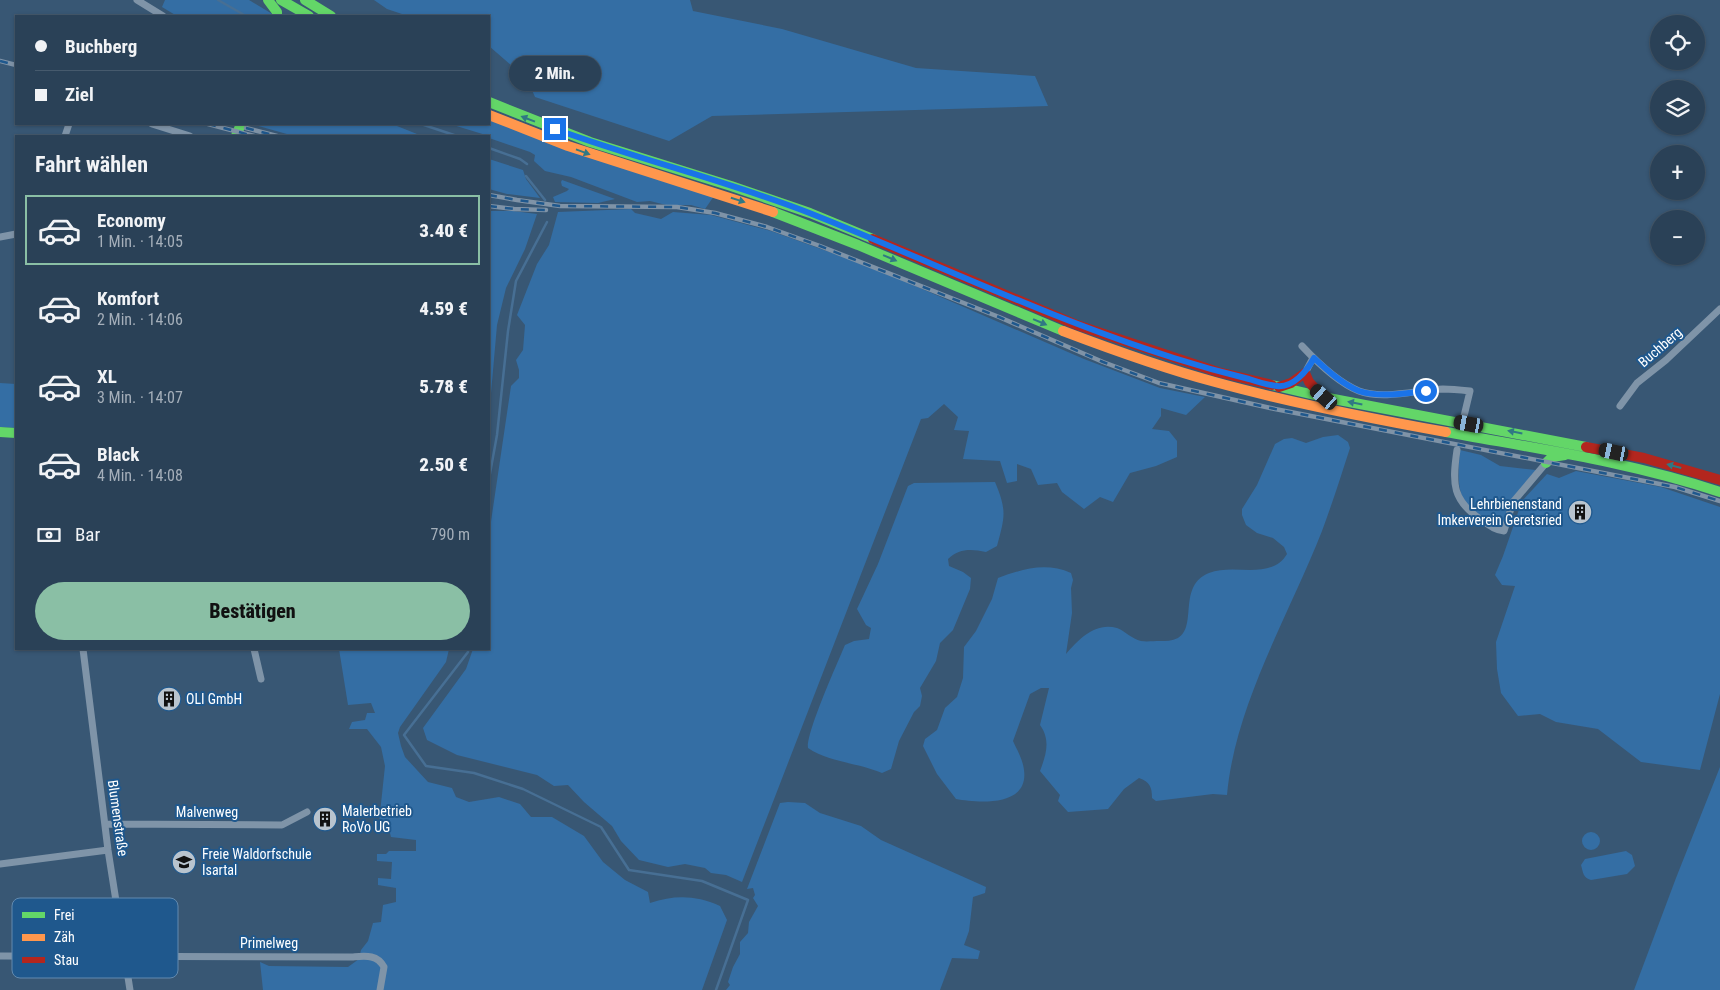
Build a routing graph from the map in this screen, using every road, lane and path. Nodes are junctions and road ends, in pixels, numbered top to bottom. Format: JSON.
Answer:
{"nodes":[{"id":1,"x":136,"y":0,"type":"edge"},
{"id":2,"x":268,"y":0,"type":"edge"},
{"id":3,"x":281,"y":0,"type":"edge"},
{"id":4,"x":299,"y":6,"type":"edge"},
{"id":5,"x":161,"y":15,"type":"edge"},
{"id":6,"x":277,"y":15,"type":"edge"},
{"id":7,"x":308,"y":15,"type":"edge"},
{"id":8,"x":328,"y":15,"type":"edge"},
{"id":9,"x":490,"y":102,"type":"edge"},
{"id":10,"x":490,"y":116,"type":"edge"},
{"id":11,"x":155,"y":125,"type":"edge"},
{"id":12,"x":187,"y":135,"type":"edge"},
{"id":13,"x":15,"y":234,"type":"edge"},
{"id":14,"x":0,"y":237,"type":"edge"},
{"id":15,"x":1720,"y":309,"type":"edge"},
{"id":16,"x":1302,"y":346,"type":"dead end"},
{"id":17,"x":1314,"y":358,"type":"junction"},
{"id":18,"x":1305,"y":373,"type":"junction"},
{"id":19,"x":1279,"y":387,"type":"junction"},
{"id":20,"x":1324,"y":397,"type":"junction"},
{"id":21,"x":1620,"y":406,"type":"dead end"},
{"id":22,"x":1464,"y":416,"type":"dead end"},
{"id":23,"x":0,"y":432,"type":"edge"},
{"id":24,"x":15,"y":433,"type":"edge"},
{"id":25,"x":1537,"y":448,"type":"junction"},
{"id":26,"x":1457,"y":450,"type":"dead end"},
{"id":27,"x":1568,"y":454,"type":"junction"},
{"id":28,"x":1546,"y":463,"type":"junction"},
{"id":29,"x":1720,"y":480,"type":"edge"},
{"id":30,"x":1720,"y":492,"type":"edge"},
{"id":31,"x":83,"y":650,"type":"edge"},
{"id":32,"x":254,"y":650,"type":"edge"},
{"id":33,"x":261,"y":679,"type":"dead end"},
{"id":34,"x":307,"y":812,"type":"dead end"},
{"id":35,"x":105,"y":824,"type":"junction"},
{"id":36,"x":108,"y":850,"type":"junction"},
{"id":37,"x":0,"y":864,"type":"edge"},
{"id":38,"x":116,"y":898,"type":"edge"},
{"id":39,"x":178,"y":956,"type":"edge"},
{"id":40,"x":380,"y":990,"type":"edge"}],
"edges":[{"from":1,"to":5,"type":"street"},
{"from":2,"to":6,"type":"main road"},
{"from":3,"to":4,"type":"main road"},
{"from":4,"to":7,"type":"main road"},
{"from":4,"to":8,"type":"main road"},
{"from":19,"to":9,"type":"main road","one_way":true},
{"from":10,"to":25,"type":"main road","one_way":true},
{"from":11,"to":12,"type":"street"},
{"from":13,"to":14,"type":"street"},
{"from":15,"to":21,"type":"street","name":"Buchberg"},
{"from":16,"to":17,"type":"street"},
{"from":17,"to":18,"type":"street"},
{"from":17,"to":22,"type":"street"},
{"from":18,"to":19,"type":"main road"},
{"from":18,"to":20,"type":"main road"},
{"from":19,"to":20,"type":"main road"},
{"from":29,"to":20,"type":"main road","one_way":true},
{"from":23,"to":24,"type":"main road"},
{"from":25,"to":27,"type":"main road"},
{"from":25,"to":28,"type":"main road"},
{"from":26,"to":28,"type":"street"},
{"from":27,"to":28,"type":"main road"},
{"from":27,"to":30,"type":"main road"},
{"from":31,"to":35,"type":"street","name":"Blumenstraße"},
{"from":32,"to":33,"type":"street"},
{"from":34,"to":35,"type":"street","name":"Malvenweg"},
{"from":35,"to":36,"type":"street","name":"Blumenstraße"},
{"from":36,"to":37,"type":"street"},
{"from":36,"to":38,"type":"street","name":"Blumenstraße"},
{"from":39,"to":40,"type":"street","name":"Primelweg"}]}
